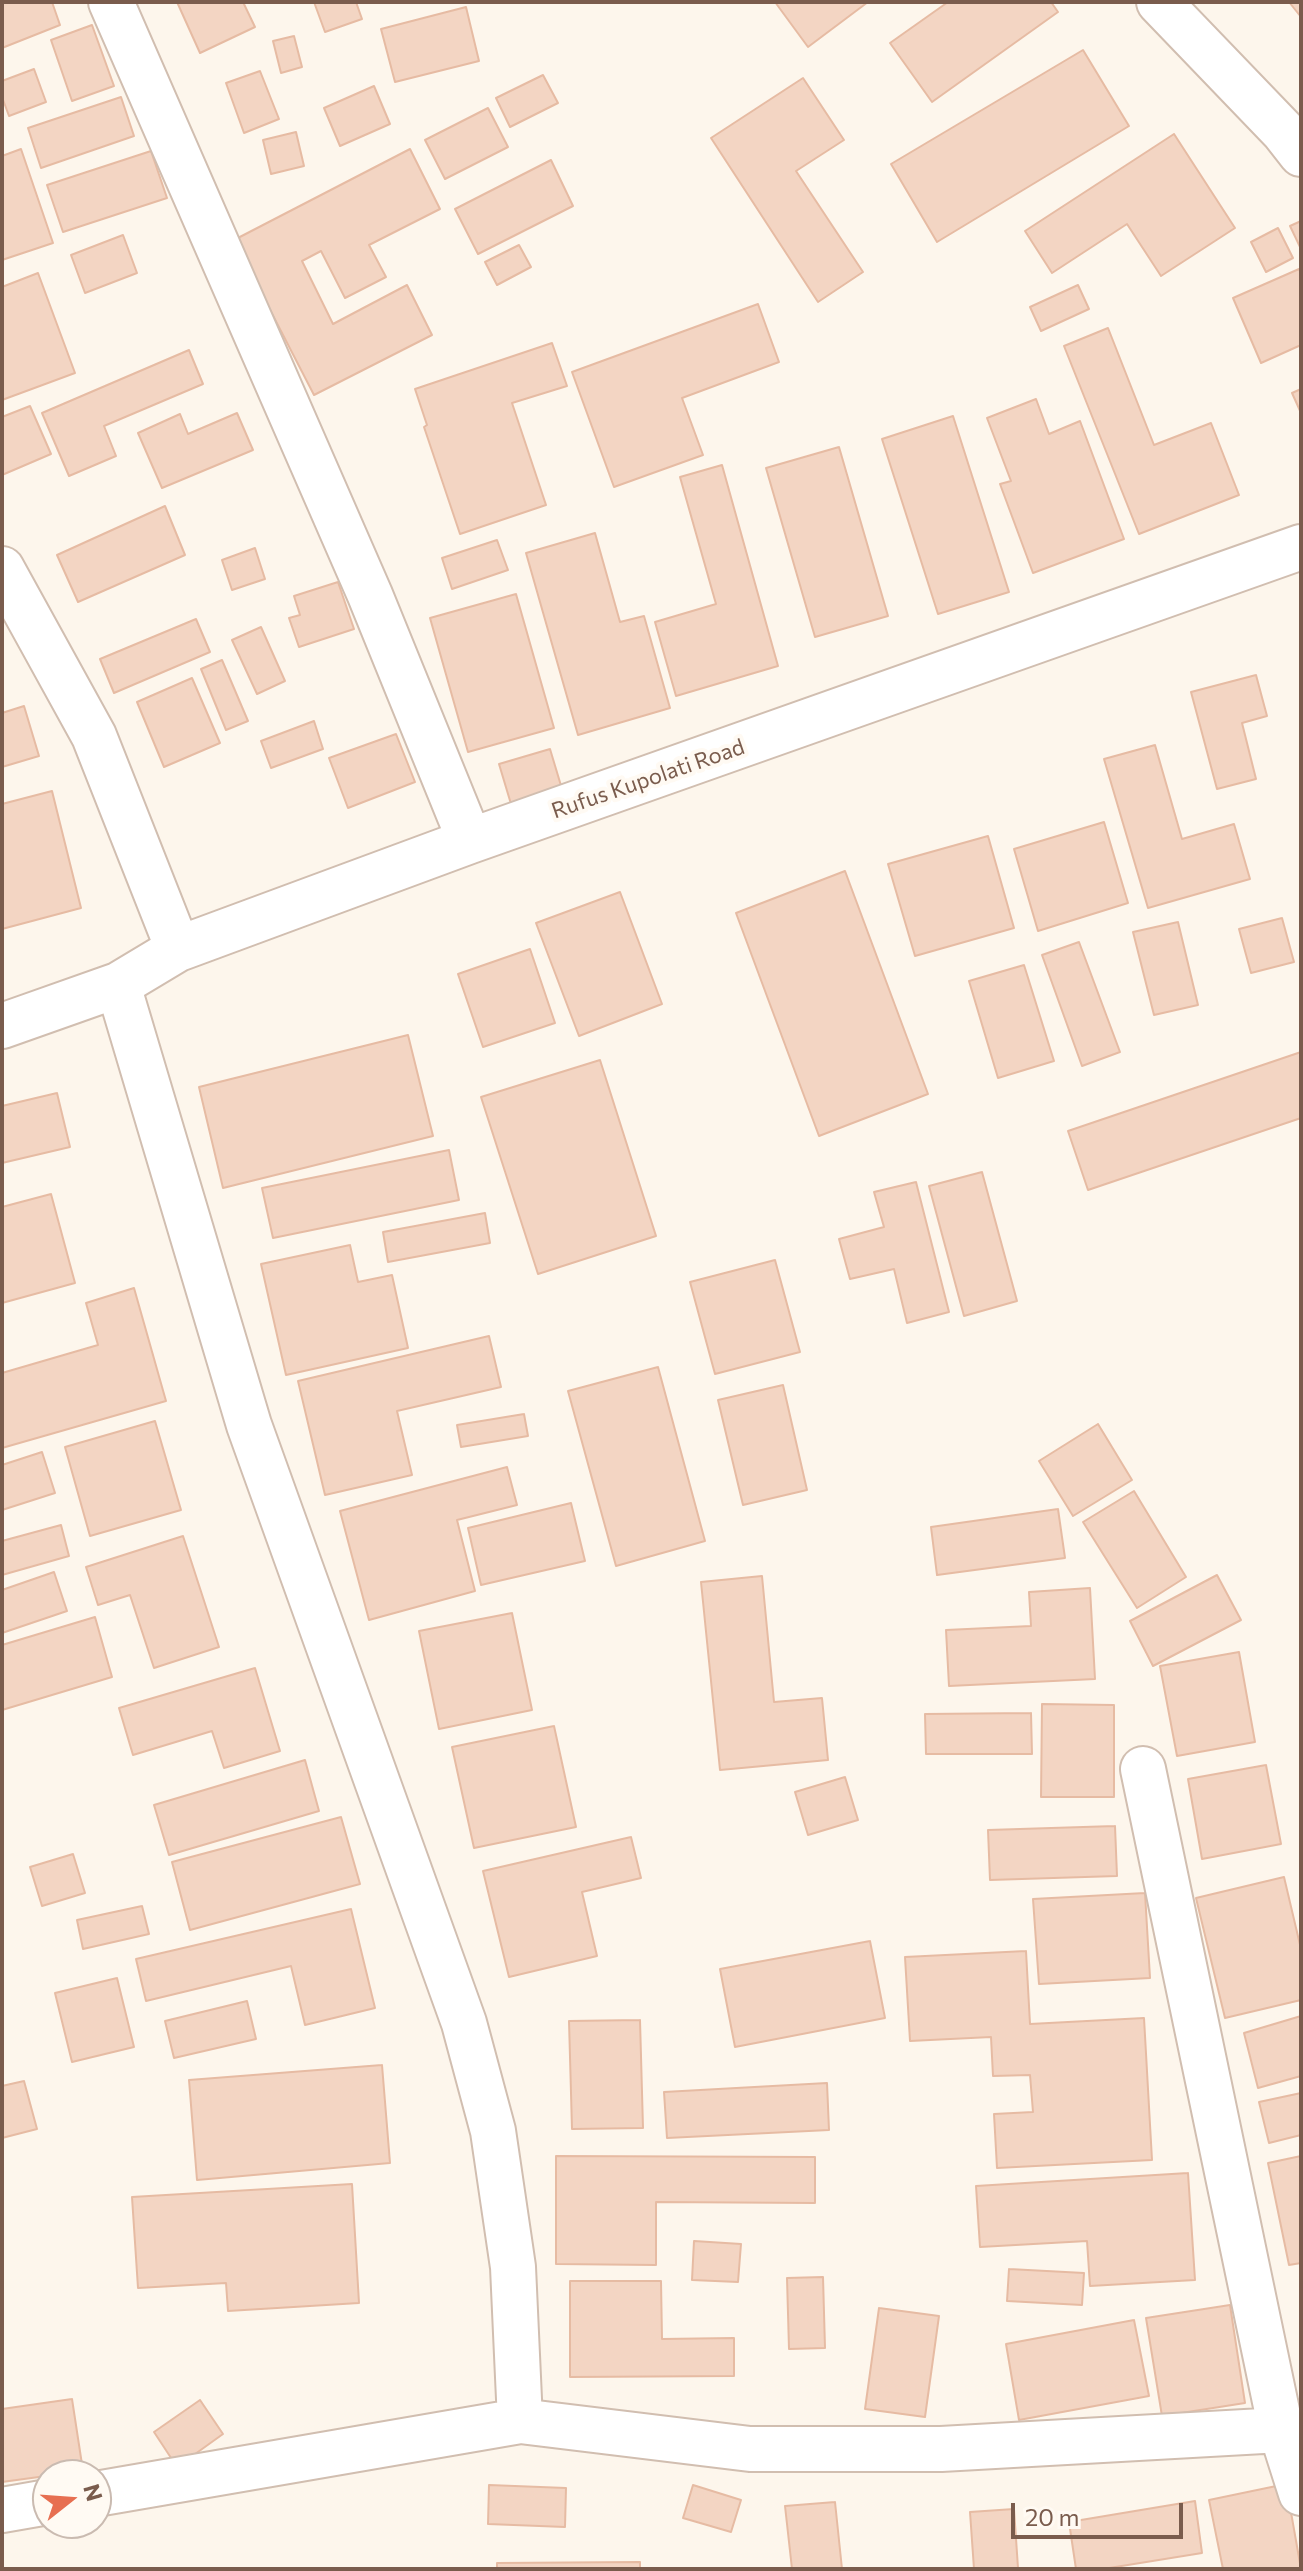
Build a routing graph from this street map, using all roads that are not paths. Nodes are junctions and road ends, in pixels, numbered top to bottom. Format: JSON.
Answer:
{"nodes":[{"id":1,"x":111,"y":2,"type":"edge"},
{"id":2,"x":1159,"y":2,"type":"edge"},
{"id":3,"x":1301,"y":154,"type":"edge"},
{"id":4,"x":1301,"y":547,"type":"edge"},
{"id":5,"x":2,"y":569,"type":"edge"},
{"id":6,"x":470,"y":841,"type":"junction"},
{"id":7,"x":178,"y":949,"type":"junction"},
{"id":8,"x":118,"y":985,"type":"junction"},
{"id":9,"x":2,"y":1026,"type":"edge"},
{"id":10,"x":1143,"y":1769,"type":"dead end"},
{"id":11,"x":520,"y":2421,"type":"junction"},
{"id":12,"x":1281,"y":2430,"type":"junction"},
{"id":13,"x":112,"y":2491,"type":"edge"},
{"id":14,"x":1301,"y":2493,"type":"edge"},
{"id":15,"x":32,"y":2505,"type":"edge"},
{"id":16,"x":2,"y":2510,"type":"edge"}],
"edges":[{"from":1,"to":6,"type":"street"},
{"from":2,"to":3,"type":"street"},
{"from":4,"to":6,"type":"street","name":"Rufus Kupolati Road"},
{"from":5,"to":7,"type":"street"},
{"from":6,"to":7,"type":"street","name":"Rufus Kupolati Road"},
{"from":7,"to":8,"type":"street","name":"Rufus Kupolati Road"},
{"from":8,"to":9,"type":"street","name":"Rufus Kupolati Road"},
{"from":8,"to":11,"type":"street"},
{"from":10,"to":12,"type":"street"},
{"from":11,"to":12,"type":"street"},
{"from":11,"to":13,"type":"street"},
{"from":12,"to":14,"type":"street"},
{"from":15,"to":16,"type":"street"}]}
